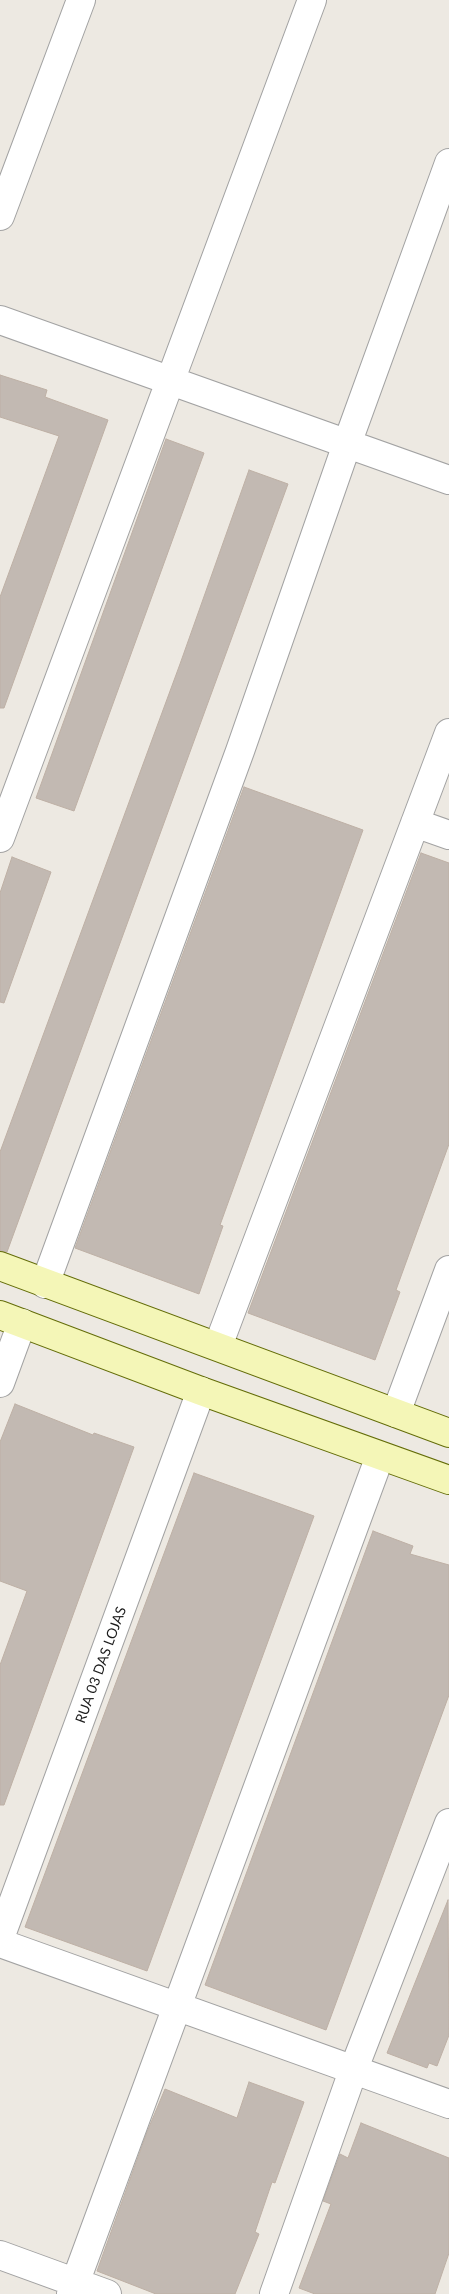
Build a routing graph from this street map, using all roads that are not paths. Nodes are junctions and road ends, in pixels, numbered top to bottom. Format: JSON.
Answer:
{"nodes":[{"id":1,"x":81,"y":0,"type":"edge"},
{"id":2,"x":312,"y":0,"type":"edge"},
{"id":3,"x":449,"y":163,"type":"edge"},
{"id":4,"x":0,"y":216,"type":"edge"},
{"id":5,"x":0,"y":320,"type":"edge"},
{"id":6,"x":171,"y":381,"type":"junction"},
{"id":7,"x":347,"y":444,"type":"junction"},
{"id":8,"x":449,"y":480,"type":"edge"},
{"id":9,"x":449,"y":733,"type":"edge"},
{"id":10,"x":415,"y":823,"type":"junction"},
{"id":11,"x":449,"y":836,"type":"edge"},
{"id":12,"x":0,"y":838,"type":"edge"},
{"id":13,"x":0,"y":1266,"type":"edge"},
{"id":14,"x":449,"y":1270,"type":"edge"},
{"id":15,"x":46,"y":1284,"type":"junction"},
{"id":16,"x":11,"y":1319,"type":"edge"},
{"id":17,"x":218,"y":1346,"type":"junction"},
{"id":18,"x":0,"y":1383,"type":"edge"},
{"id":19,"x":201,"y":1391,"type":"junction"},
{"id":20,"x":396,"y":1413,"type":"junction"},
{"id":21,"x":449,"y":1432,"type":"edge"},
{"id":22,"x":380,"y":1456,"type":"junction"},
{"id":23,"x":449,"y":1480,"type":"edge"},
{"id":24,"x":449,"y":1823,"type":"edge"},
{"id":25,"x":0,"y":1938,"type":"edge"},
{"id":26,"x":0,"y":1943,"type":"edge"},
{"id":27,"x":177,"y":2007,"type":"junction"},
{"id":28,"x":353,"y":2071,"type":"junction"},
{"id":29,"x":449,"y":2104,"type":"edge"},
{"id":30,"x":0,"y":2255,"type":"edge"},
{"id":31,"x":73,"y":2288,"type":"edge"},
{"id":32,"x":107,"y":2294,"type":"edge"},
{"id":33,"x":274,"y":2294,"type":"edge"}],
"edges":[{"from":1,"to":4,"type":"street"},
{"from":2,"to":6,"type":"street"},
{"from":3,"to":7,"type":"street"},
{"from":5,"to":6,"type":"street"},
{"from":6,"to":7,"type":"street"},
{"from":6,"to":12,"type":"street"},
{"from":7,"to":8,"type":"street"},
{"from":7,"to":15,"type":"street"},
{"from":9,"to":10,"type":"street"},
{"from":10,"to":11,"type":"street"},
{"from":10,"to":17,"type":"street"},
{"from":13,"to":15,"type":"street"},
{"from":14,"to":20,"type":"street"},
{"from":15,"to":17,"type":"street"},
{"from":16,"to":18,"type":"street"},
{"from":16,"to":19,"type":"street"},
{"from":17,"to":20,"type":"street"},
{"from":19,"to":22,"type":"street"},
{"from":19,"to":25,"type":"street","name":"RUA 03 DAS LOJAS"},
{"from":20,"to":21,"type":"street"},
{"from":22,"to":23,"type":"street"},
{"from":22,"to":27,"type":"street"},
{"from":24,"to":28,"type":"street"},
{"from":26,"to":27,"type":"street"},
{"from":27,"to":28,"type":"street"},
{"from":27,"to":31,"type":"street"},
{"from":28,"to":29,"type":"street"},
{"from":28,"to":33,"type":"street"},
{"from":30,"to":31,"type":"street"},
{"from":31,"to":32,"type":"street"}]}
